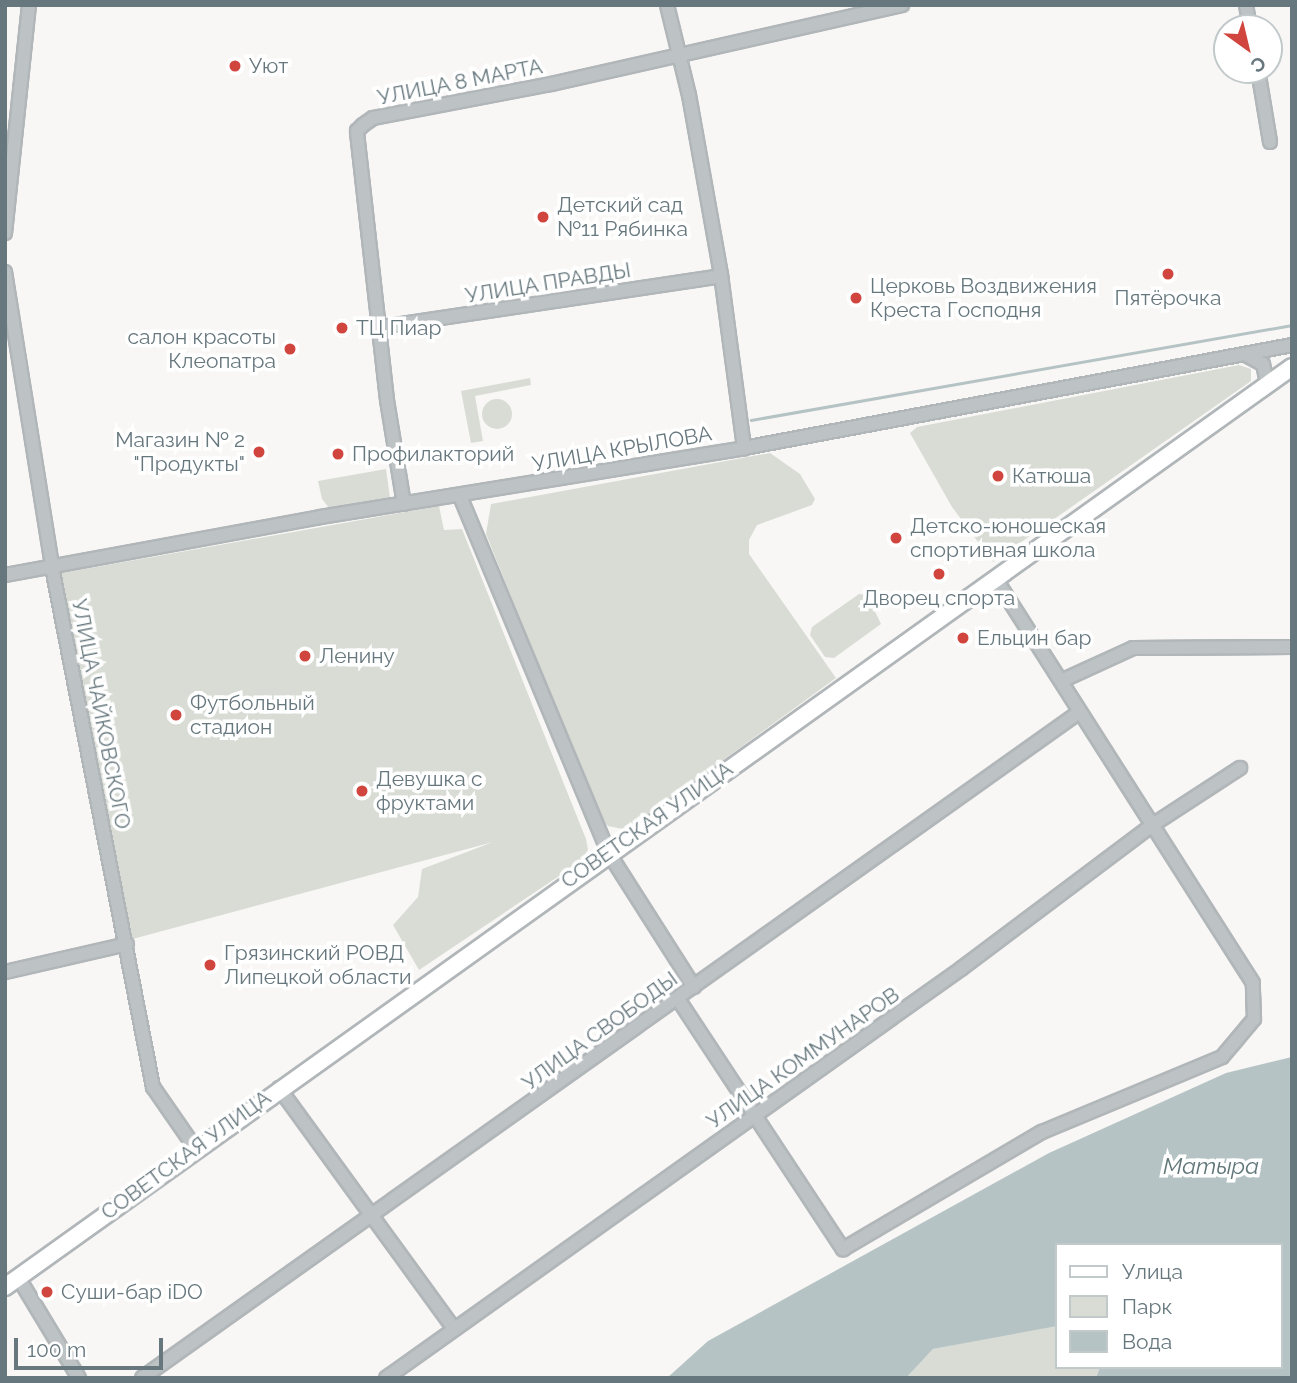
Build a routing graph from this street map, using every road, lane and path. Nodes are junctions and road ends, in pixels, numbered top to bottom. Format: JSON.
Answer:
{"nodes":[{"id":1,"x":29,"y":5,"type":"edge"},
{"id":2,"x":667,"y":5,"type":"edge"},
{"id":3,"x":902,"y":5,"type":"edge"},
{"id":4,"x":680,"y":56,"type":"junction"},
{"id":5,"x":1260,"y":84,"type":"edge"},
{"id":6,"x":1270,"y":142,"type":"dead end"},
{"id":7,"x":5,"y":233,"type":"edge"},
{"id":8,"x":5,"y":272,"type":"edge"},
{"id":9,"x":721,"y":276,"type":"junction"},
{"id":10,"x":381,"y":327,"type":"junction"},
{"id":11,"x":1292,"y":345,"type":"edge"},
{"id":12,"x":1243,"y":354,"type":"junction"},
{"id":13,"x":1292,"y":367,"type":"edge"},
{"id":14,"x":1267,"y":383,"type":"junction"},
{"id":15,"x":744,"y":448,"type":"junction"},
{"id":16,"x":460,"y":496,"type":"junction"},
{"id":17,"x":404,"y":504,"type":"junction"},
{"id":18,"x":52,"y":567,"type":"junction"},
{"id":19,"x":5,"y":575,"type":"edge"},
{"id":20,"x":996,"y":579,"type":"junction"},
{"id":21,"x":1292,"y":647,"type":"edge"},
{"id":22,"x":1061,"y":681,"type":"junction"},
{"id":23,"x":1078,"y":713,"type":"junction"},
{"id":24,"x":1240,"y":768,"type":"dead end"},
{"id":25,"x":1154,"y":824,"type":"junction"},
{"id":26,"x":608,"y":852,"type":"junction"},
{"id":27,"x":127,"y":944,"type":"junction"},
{"id":28,"x":5,"y":972,"type":"edge"},
{"id":29,"x":694,"y":987,"type":"junction"},
{"id":30,"x":678,"y":999,"type":"junction"},
{"id":31,"x":279,"y":1088,"type":"junction"},
{"id":32,"x":758,"y":1114,"type":"junction"},
{"id":33,"x":196,"y":1149,"type":"junction"},
{"id":34,"x":374,"y":1216,"type":"junction"},
{"id":35,"x":12,"y":1282,"type":"edge"},
{"id":36,"x":454,"y":1329,"type":"junction"},
{"id":37,"x":79,"y":1378,"type":"edge"},
{"id":38,"x":142,"y":1378,"type":"edge"},
{"id":39,"x":386,"y":1378,"type":"edge"}],
"edges":[{"from":1,"to":7,"type":"street"},
{"from":2,"to":4,"type":"street"},
{"from":3,"to":4,"type":"street","name":"УЛИЦА 8 МАРТА"},
{"from":4,"to":9,"type":"street"},
{"from":4,"to":10,"type":"street","name":"УЛИЦА 8 МАРТА"},
{"from":5,"to":6,"type":"street"},
{"from":8,"to":18,"type":"street","name":"УЛИЦА ЧАЙКОВСКОГО"},
{"from":9,"to":10,"type":"street","name":"УЛИЦА ПРАВДЫ"},
{"from":9,"to":15,"type":"street"},
{"from":10,"to":17,"type":"street","name":"УЛИЦА 8 МАРТА"},
{"from":11,"to":12,"type":"street","name":"УЛИЦА КРЫЛОВА"},
{"from":12,"to":14,"type":"street"},
{"from":12,"to":15,"type":"street","name":"УЛИЦА КРЫЛОВА"},
{"from":13,"to":14,"type":"main road","name":"СОВЕТСКАЯ УЛИЦА"},
{"from":14,"to":20,"type":"main road","name":"СОВЕТСКАЯ УЛИЦА"},
{"from":15,"to":16,"type":"street","name":"УЛИЦА КРЫЛОВА"},
{"from":16,"to":17,"type":"street","name":"УЛИЦА КРЫЛОВА"},
{"from":16,"to":26,"type":"street"},
{"from":17,"to":18,"type":"street","name":"УЛИЦА КРЫЛОВА"},
{"from":18,"to":19,"type":"street","name":"УЛИЦА КРЫЛОВА"},
{"from":18,"to":27,"type":"street","name":"УЛИЦА ЧАЙКОВСКОГО"},
{"from":20,"to":22,"type":"street"},
{"from":20,"to":26,"type":"main road","name":"СОВЕТСКАЯ УЛИЦА"},
{"from":21,"to":22,"type":"street"},
{"from":22,"to":23,"type":"street"},
{"from":23,"to":25,"type":"street"},
{"from":23,"to":29,"type":"street","name":"УЛИЦА СВОБОДЫ"},
{"from":24,"to":25,"type":"street","name":"УЛИЦА КОММУНАРОВ"},
{"from":25,"to":32,"type":"street","name":"УЛИЦА КОММУНАРОВ"},
{"from":25,"to":32,"type":"street"},
{"from":26,"to":29,"type":"street"},
{"from":26,"to":31,"type":"main road","name":"СОВЕТСКАЯ УЛИЦА"},
{"from":27,"to":28,"type":"street"},
{"from":27,"to":33,"type":"street","name":"УЛИЦА ЧАЙКОВСКОГО"},
{"from":29,"to":30,"type":"street","name":"УЛИЦА СВОБОДЫ"},
{"from":30,"to":32,"type":"street"},
{"from":30,"to":34,"type":"street","name":"УЛИЦА СВОБОДЫ"},
{"from":31,"to":33,"type":"main road","name":"СОВЕТСКАЯ УЛИЦА"},
{"from":31,"to":34,"type":"street"},
{"from":32,"to":36,"type":"street","name":"УЛИЦА КОММУНАРОВ"},
{"from":33,"to":35,"type":"main road","name":"СОВЕТСКАЯ УЛИЦА"},
{"from":34,"to":36,"type":"street"},
{"from":34,"to":38,"type":"street","name":"УЛИЦА СВОБОДЫ"},
{"from":35,"to":37,"type":"street"},
{"from":36,"to":39,"type":"street","name":"УЛИЦА КОММУНАРОВ"}]}
